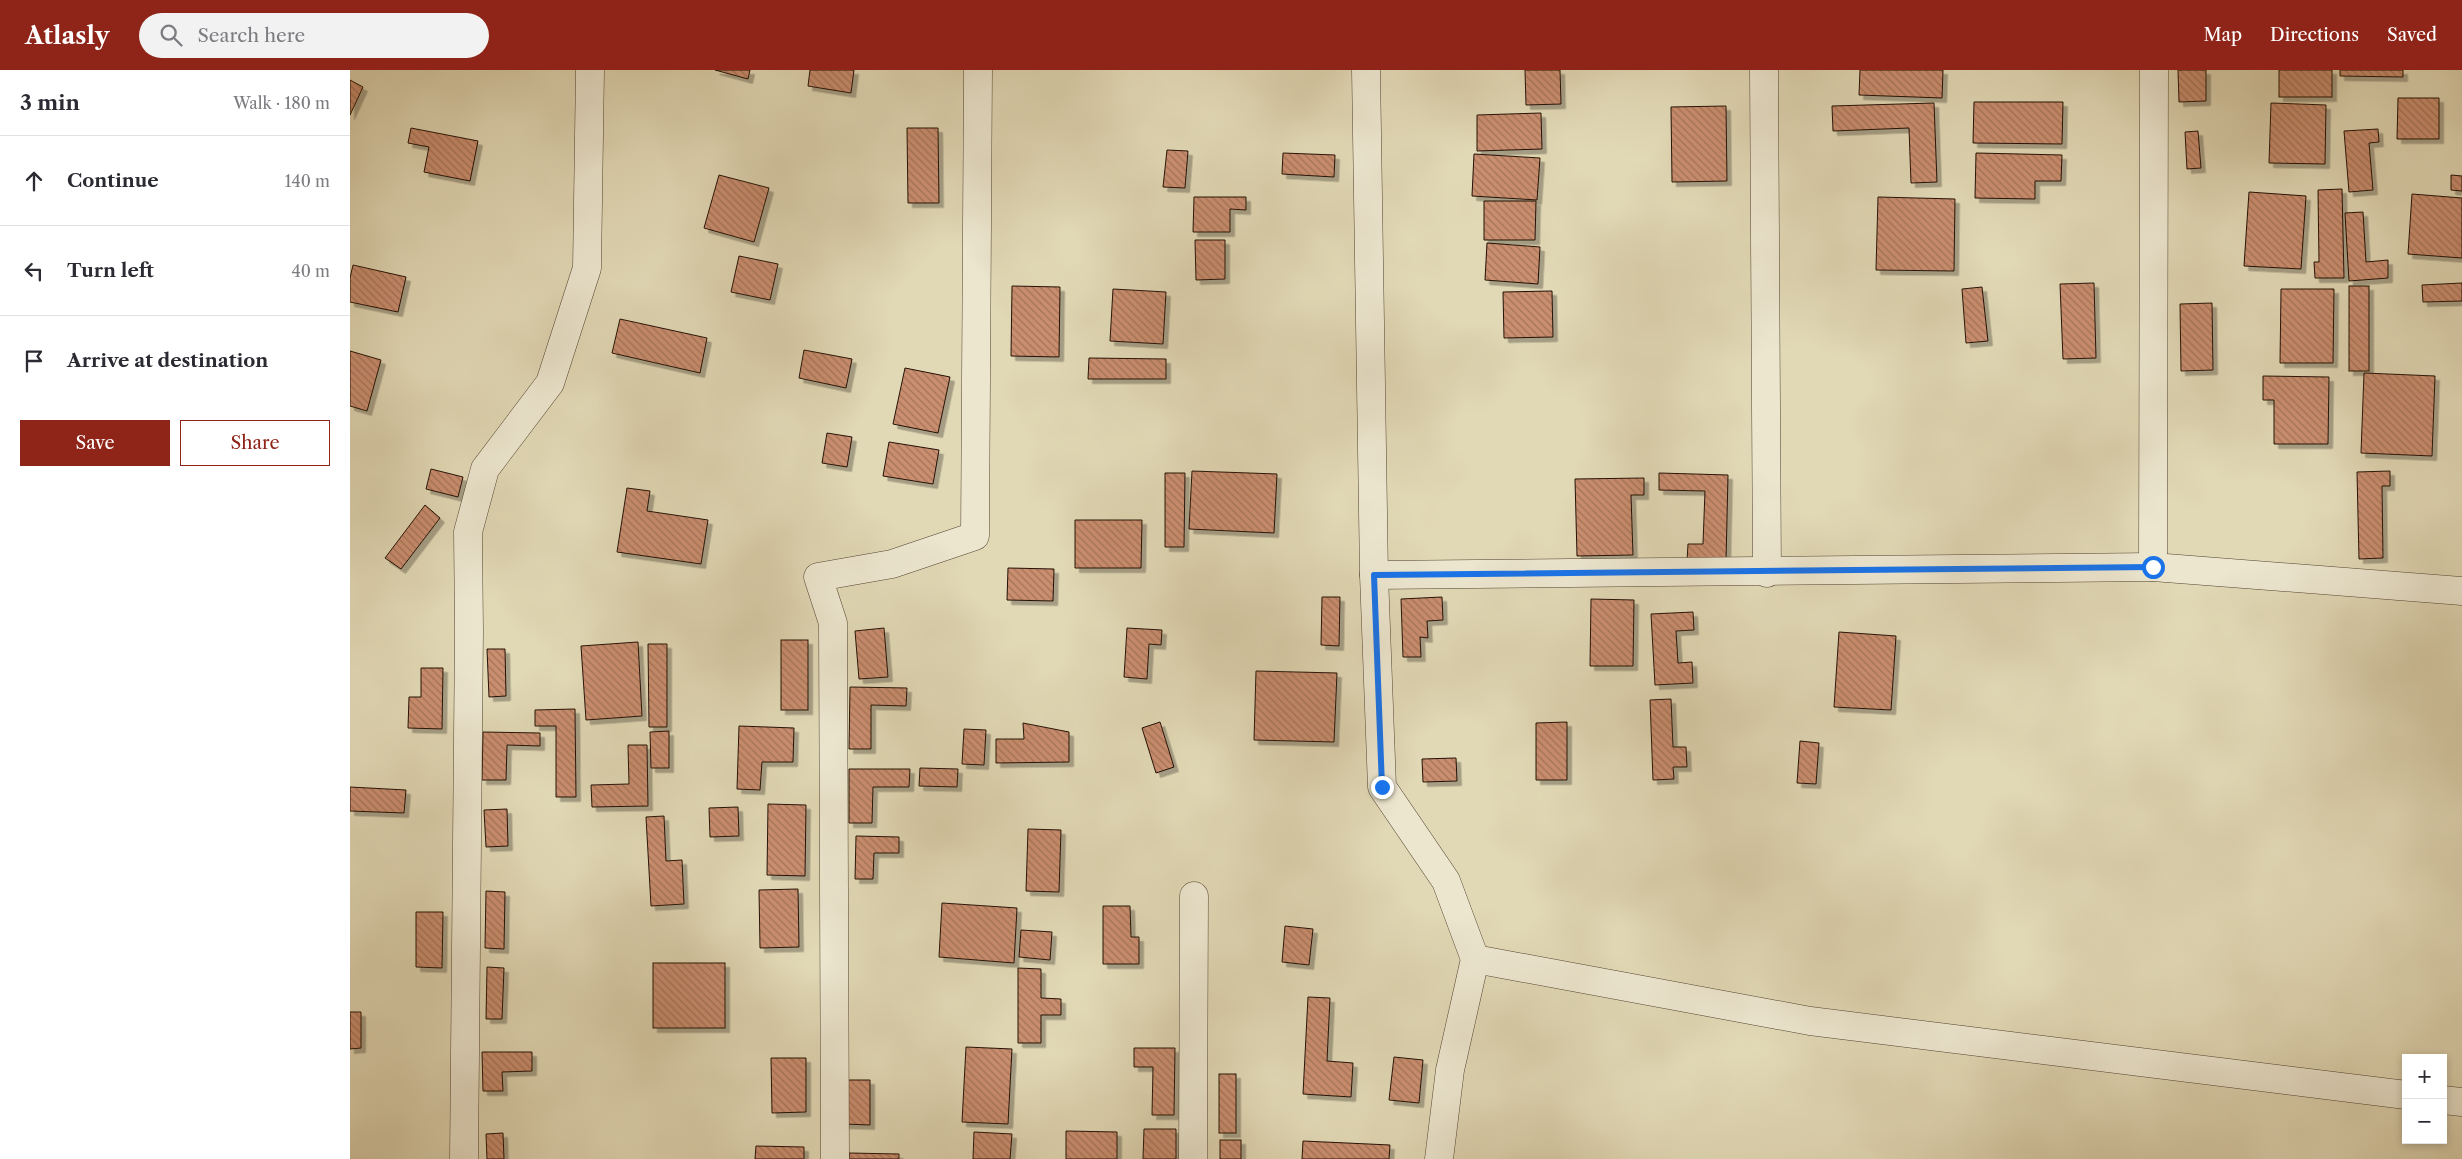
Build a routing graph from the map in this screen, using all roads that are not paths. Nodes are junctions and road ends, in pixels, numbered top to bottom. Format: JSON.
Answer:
{"nodes":[{"id":1,"x":590,"y":70,"type":"edge"},
{"id":2,"x":978,"y":70,"type":"edge"},
{"id":3,"x":1366,"y":70,"type":"edge"},
{"id":4,"x":1764,"y":70,"type":"edge"},
{"id":5,"x":2154,"y":70,"type":"edge"},
{"id":6,"x":2153,"y":567,"type":"junction"},
{"id":7,"x":1767,"y":573,"type":"junction"},
{"id":8,"x":1374,"y":575,"type":"junction"},
{"id":9,"x":2462,"y":591,"type":"edge"},
{"id":10,"x":1194,"y":896,"type":"dead end"},
{"id":11,"x":1474,"y":959,"type":"junction"},
{"id":12,"x":2402,"y":1095,"type":"edge"},
{"id":13,"x":2447,"y":1100,"type":"edge"},
{"id":14,"x":2462,"y":1102,"type":"edge"},
{"id":15,"x":464,"y":1159,"type":"edge"},
{"id":16,"x":835,"y":1159,"type":"edge"},
{"id":17,"x":1193,"y":1159,"type":"edge"},
{"id":18,"x":1439,"y":1159,"type":"edge"}],
"edges":[{"from":1,"to":15,"type":"street"},
{"from":2,"to":16,"type":"street"},
{"from":3,"to":8,"type":"street"},
{"from":4,"to":7,"type":"street"},
{"from":5,"to":6,"type":"street"},
{"from":6,"to":7,"type":"street"},
{"from":6,"to":9,"type":"street"},
{"from":7,"to":8,"type":"street"},
{"from":8,"to":11,"type":"street"},
{"from":10,"to":17,"type":"street"},
{"from":11,"to":12,"type":"street"},
{"from":11,"to":18,"type":"street"},
{"from":13,"to":14,"type":"street"}]}
